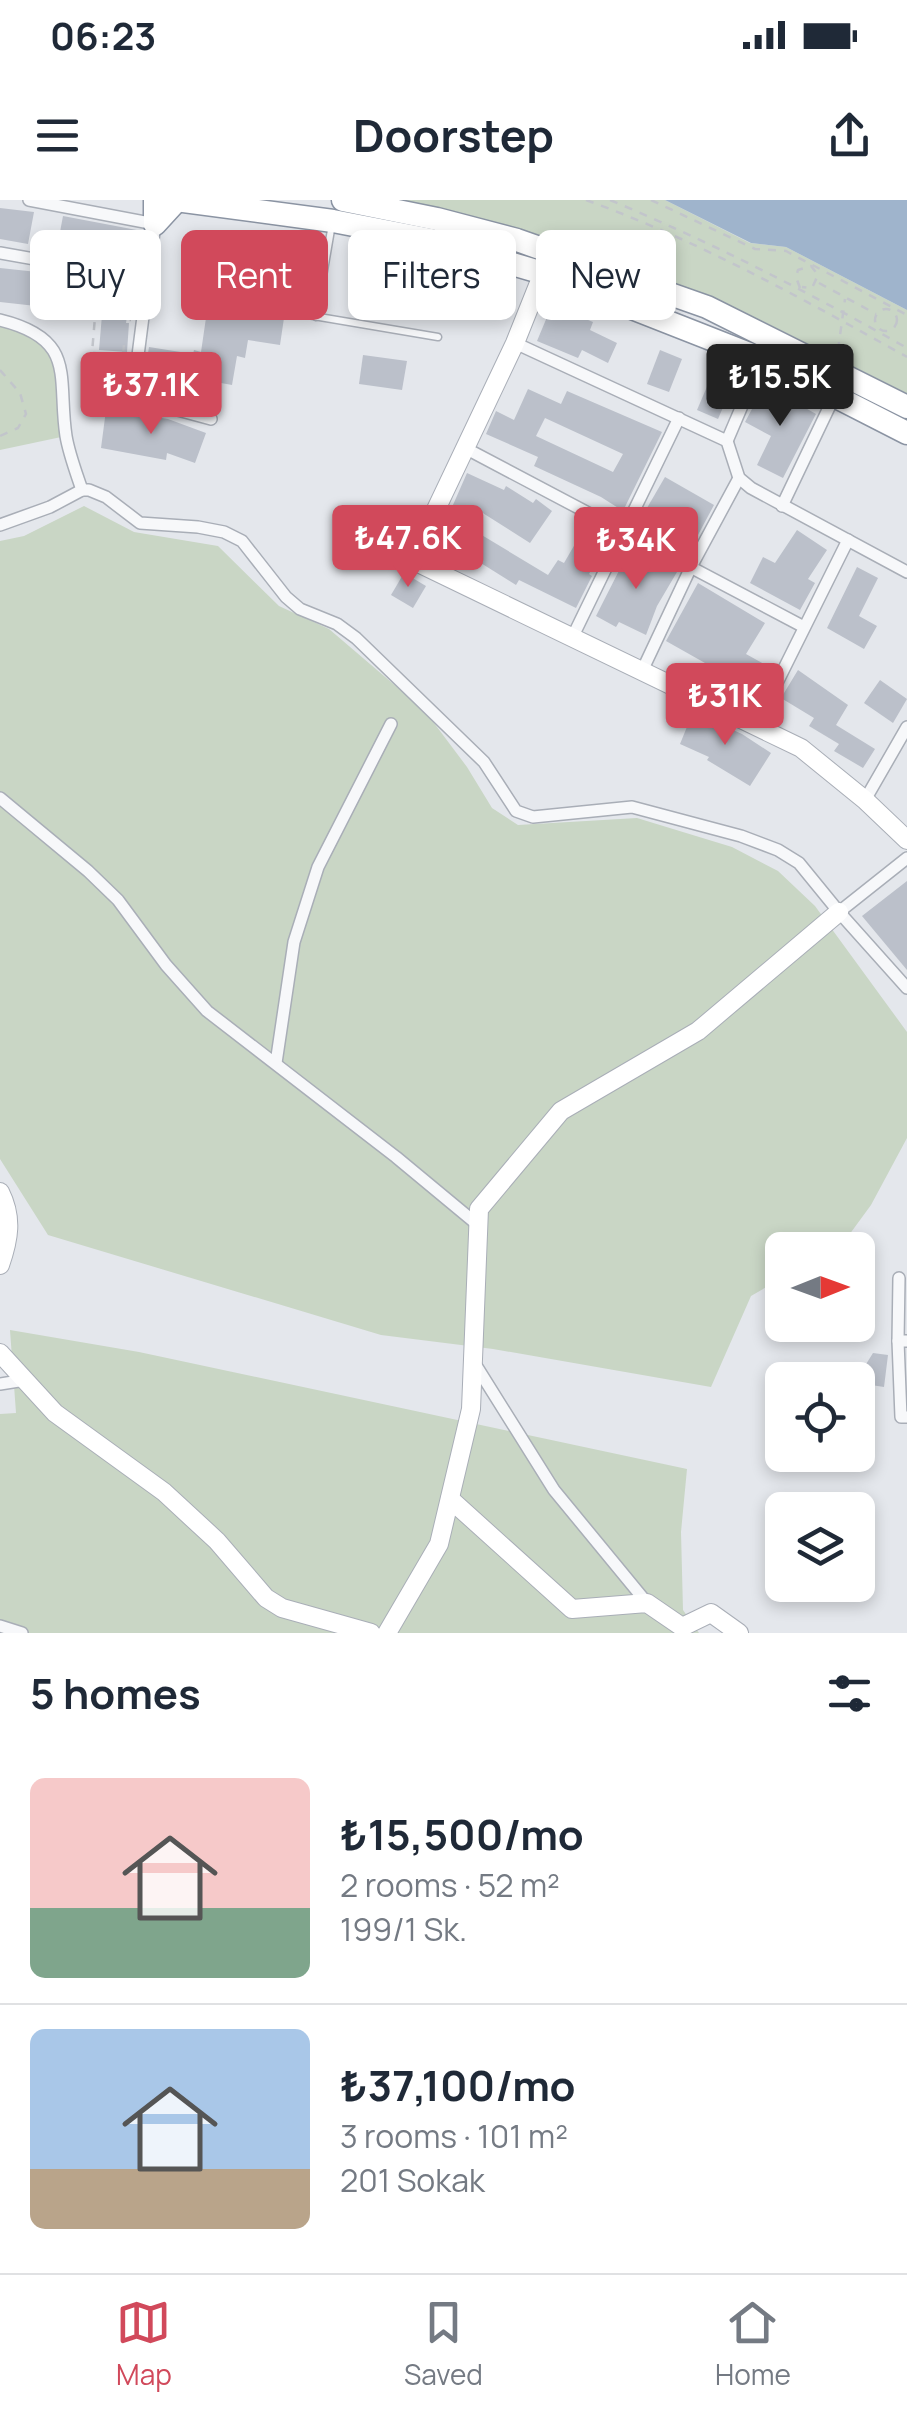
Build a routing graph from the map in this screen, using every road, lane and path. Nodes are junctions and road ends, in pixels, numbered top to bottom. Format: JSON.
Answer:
{"nodes":[{"id":1,"x":30,"y":200,"type":"edge"},
{"id":2,"x":155,"y":200,"type":"edge"},
{"id":3,"x":177,"y":200,"type":"edge"},
{"id":4,"x":586,"y":200,"type":"edge"},
{"id":5,"x":610,"y":200,"type":"edge"},
{"id":6,"x":651,"y":200,"type":"edge"},
{"id":7,"x":338,"y":210,"type":"edge"},
{"id":8,"x":154,"y":224,"type":"junction"},
{"id":9,"x":153,"y":230,"type":"edge"},
{"id":10,"x":0,"y":253,"type":"edge"},
{"id":11,"x":30,"y":258,"type":"edge"},
{"id":12,"x":328,"y":258,"type":"edge"},
{"id":13,"x":812,"y":266,"type":"junction"},
{"id":14,"x":536,"y":272,"type":"edge"},
{"id":15,"x":817,"y":282,"type":"junction"},
{"id":16,"x":801,"y":288,"type":"junction"},
{"id":17,"x":536,"y":293,"type":"edge"},
{"id":18,"x":846,"y":298,"type":"junction"},
{"id":19,"x":890,"y":308,"type":"junction"},
{"id":20,"x":842,"y":312,"type":"junction"},
{"id":21,"x":876,"y":314,"type":"junction"},
{"id":22,"x":907,"y":315,"type":"edge"},
{"id":23,"x":328,"y":318,"type":"edge"},
{"id":24,"x":840,"y":319,"type":"junction"},
{"id":25,"x":0,"y":320,"type":"edge"},
{"id":26,"x":95,"y":320,"type":"edge"},
{"id":27,"x":143,"y":320,"type":"edge"},
{"id":28,"x":663,"y":320,"type":"edge"},
{"id":29,"x":880,"y":332,"type":"junction"},
{"id":30,"x":438,"y":338,"type":"dead end"},
{"id":31,"x":515,"y":343,"type":"junction"},
{"id":32,"x":124,"y":345,"type":"dead end"},
{"id":33,"x":907,"y":348,"type":"edge"},
{"id":34,"x":837,"y":356,"type":"dead end"},
{"id":35,"x":907,"y":357,"type":"edge"},
{"id":36,"x":762,"y":358,"type":"junction"},
{"id":37,"x":0,"y":370,"type":"edge"},
{"id":38,"x":834,"y":397,"type":"junction"},
{"id":39,"x":907,"y":406,"type":"edge"},
{"id":40,"x":679,"y":418,"type":"junction"},
{"id":41,"x":211,"y":419,"type":"dead end"},
{"id":42,"x":907,"y":433,"type":"edge"},
{"id":43,"x":0,"y":436,"type":"edge"},
{"id":44,"x":728,"y":441,"type":"junction"},
{"id":45,"x":466,"y":448,"type":"junction"},
{"id":46,"x":739,"y":478,"type":"junction"},
{"id":47,"x":82,"y":490,"type":"junction"},
{"id":48,"x":782,"y":506,"type":"junction"},
{"id":49,"x":0,"y":525,"type":"edge"},
{"id":50,"x":626,"y":530,"type":"junction"},
{"id":51,"x":848,"y":540,"type":"junction"},
{"id":52,"x":692,"y":566,"type":"junction"},
{"id":53,"x":907,"y":572,"type":"edge"},
{"id":54,"x":804,"y":627,"type":"junction"},
{"id":55,"x":572,"y":636,"type":"junction"},
{"id":56,"x":642,"y":671,"type":"junction"},
{"id":57,"x":392,"y":724,"type":"dead end"},
{"id":58,"x":756,"y":725,"type":"junction"},
{"id":59,"x":907,"y":726,"type":"edge"},
{"id":60,"x":0,"y":798,"type":"edge"},
{"id":61,"x":864,"y":800,"type":"junction"},
{"id":62,"x":907,"y":840,"type":"edge"},
{"id":63,"x":907,"y":858,"type":"edge"},
{"id":64,"x":839,"y":912,"type":"junction"},
{"id":65,"x":907,"y":988,"type":"edge"},
{"id":66,"x":276,"y":1063,"type":"junction"},
{"id":67,"x":0,"y":1192,"type":"edge"},
{"id":68,"x":478,"y":1226,"type":"junction"},
{"id":69,"x":0,"y":1265,"type":"edge"},
{"id":70,"x":899,"y":1278,"type":"dead end"},
{"id":71,"x":903,"y":1341,"type":"edge"},
{"id":72,"x":0,"y":1353,"type":"edge"},
{"id":73,"x":473,"y":1361,"type":"junction"},
{"id":74,"x":26,"y":1380,"type":"junction"},
{"id":75,"x":0,"y":1384,"type":"edge"},
{"id":76,"x":904,"y":1416,"type":"edge"},
{"id":77,"x":450,"y":1499,"type":"junction"},
{"id":78,"x":646,"y":1603,"type":"junction"},
{"id":79,"x":0,"y":1626,"type":"edge"},
{"id":80,"x":683,"y":1630,"type":"edge"},
{"id":81,"x":22,"y":1633,"type":"edge"},
{"id":82,"x":370,"y":1633,"type":"edge"},
{"id":83,"x":388,"y":1633,"type":"edge"},
{"id":84,"x":739,"y":1633,"type":"edge"}],
"edges":[{"from":1,"to":8,"type":"street"},
{"from":2,"to":8,"type":"highway"},
{"from":3,"to":7,"type":"highway"},
{"from":3,"to":8,"type":"highway"},
{"from":4,"to":24,"type":"path"},
{"from":5,"to":16,"type":"path"},
{"from":6,"to":13,"type":"path"},
{"from":7,"to":12,"type":"lane"},
{"from":7,"to":14,"type":"highway"},
{"from":7,"to":39,"type":"highway"},
{"from":8,"to":9,"type":"street"},
{"from":10,"to":11,"type":"street"},
{"from":13,"to":15,"type":"path"},
{"from":13,"to":16,"type":"path"},
{"from":13,"to":19,"type":"path"},
{"from":15,"to":16,"type":"path"},
{"from":15,"to":18,"type":"path"},
{"from":16,"to":20,"type":"path"},
{"from":17,"to":31,"type":"street"},
{"from":18,"to":20,"type":"path"},
{"from":18,"to":21,"type":"path"},
{"from":19,"to":21,"type":"path"},
{"from":19,"to":22,"type":"path"},
{"from":19,"to":29,"type":"path"},
{"from":20,"to":24,"type":"path"},
{"from":20,"to":29,"type":"path"},
{"from":21,"to":29,"type":"path"},
{"from":23,"to":30,"type":"lane"},
{"from":24,"to":34,"type":"path"},
{"from":24,"to":35,"type":"path"},
{"from":25,"to":47,"type":"street"},
{"from":26,"to":32,"type":"path"},
{"from":27,"to":41,"type":"street"},
{"from":28,"to":36,"type":"highway"},
{"from":29,"to":33,"type":"path"},
{"from":31,"to":40,"type":"street"},
{"from":31,"to":45,"type":"street"},
{"from":36,"to":38,"type":"highway"},
{"from":36,"to":44,"type":"street"},
{"from":37,"to":43,"type":"path"},
{"from":38,"to":42,"type":"highway"},
{"from":38,"to":48,"type":"street"},
{"from":40,"to":44,"type":"street"},
{"from":40,"to":50,"type":"street"},
{"from":44,"to":46,"type":"street"},
{"from":45,"to":50,"type":"street"},
{"from":45,"to":55,"type":"street"},
{"from":46,"to":48,"type":"street"},
{"from":46,"to":52,"type":"street"},
{"from":47,"to":49,"type":"street"},
{"from":47,"to":64,"type":"street"},
{"from":48,"to":51,"type":"street"},
{"from":50,"to":52,"type":"street"},
{"from":50,"to":55,"type":"street"},
{"from":51,"to":53,"type":"street"},
{"from":51,"to":54,"type":"street"},
{"from":52,"to":54,"type":"street"},
{"from":52,"to":56,"type":"street"},
{"from":54,"to":58,"type":"street"},
{"from":55,"to":56,"type":"street"},
{"from":56,"to":58,"type":"street"},
{"from":57,"to":66,"type":"street"},
{"from":58,"to":61,"type":"street"},
{"from":59,"to":61,"type":"street"},
{"from":60,"to":66,"type":"street"},
{"from":61,"to":62,"type":"street"},
{"from":63,"to":64,"type":"street"},
{"from":64,"to":65,"type":"street"},
{"from":64,"to":68,"type":"street"},
{"from":66,"to":68,"type":"street"},
{"from":67,"to":69,"type":"street"},
{"from":68,"to":73,"type":"street"},
{"from":70,"to":71,"type":"street"},
{"from":71,"to":76,"type":"street"},
{"from":72,"to":74,"type":"street"},
{"from":73,"to":77,"type":"street"},
{"from":73,"to":78,"type":"street"},
{"from":74,"to":75,"type":"street"},
{"from":74,"to":82,"type":"street"},
{"from":77,"to":78,"type":"street"},
{"from":77,"to":83,"type":"street"},
{"from":78,"to":80,"type":"street"},
{"from":79,"to":81,"type":"street"},
{"from":80,"to":84,"type":"street"}]}
